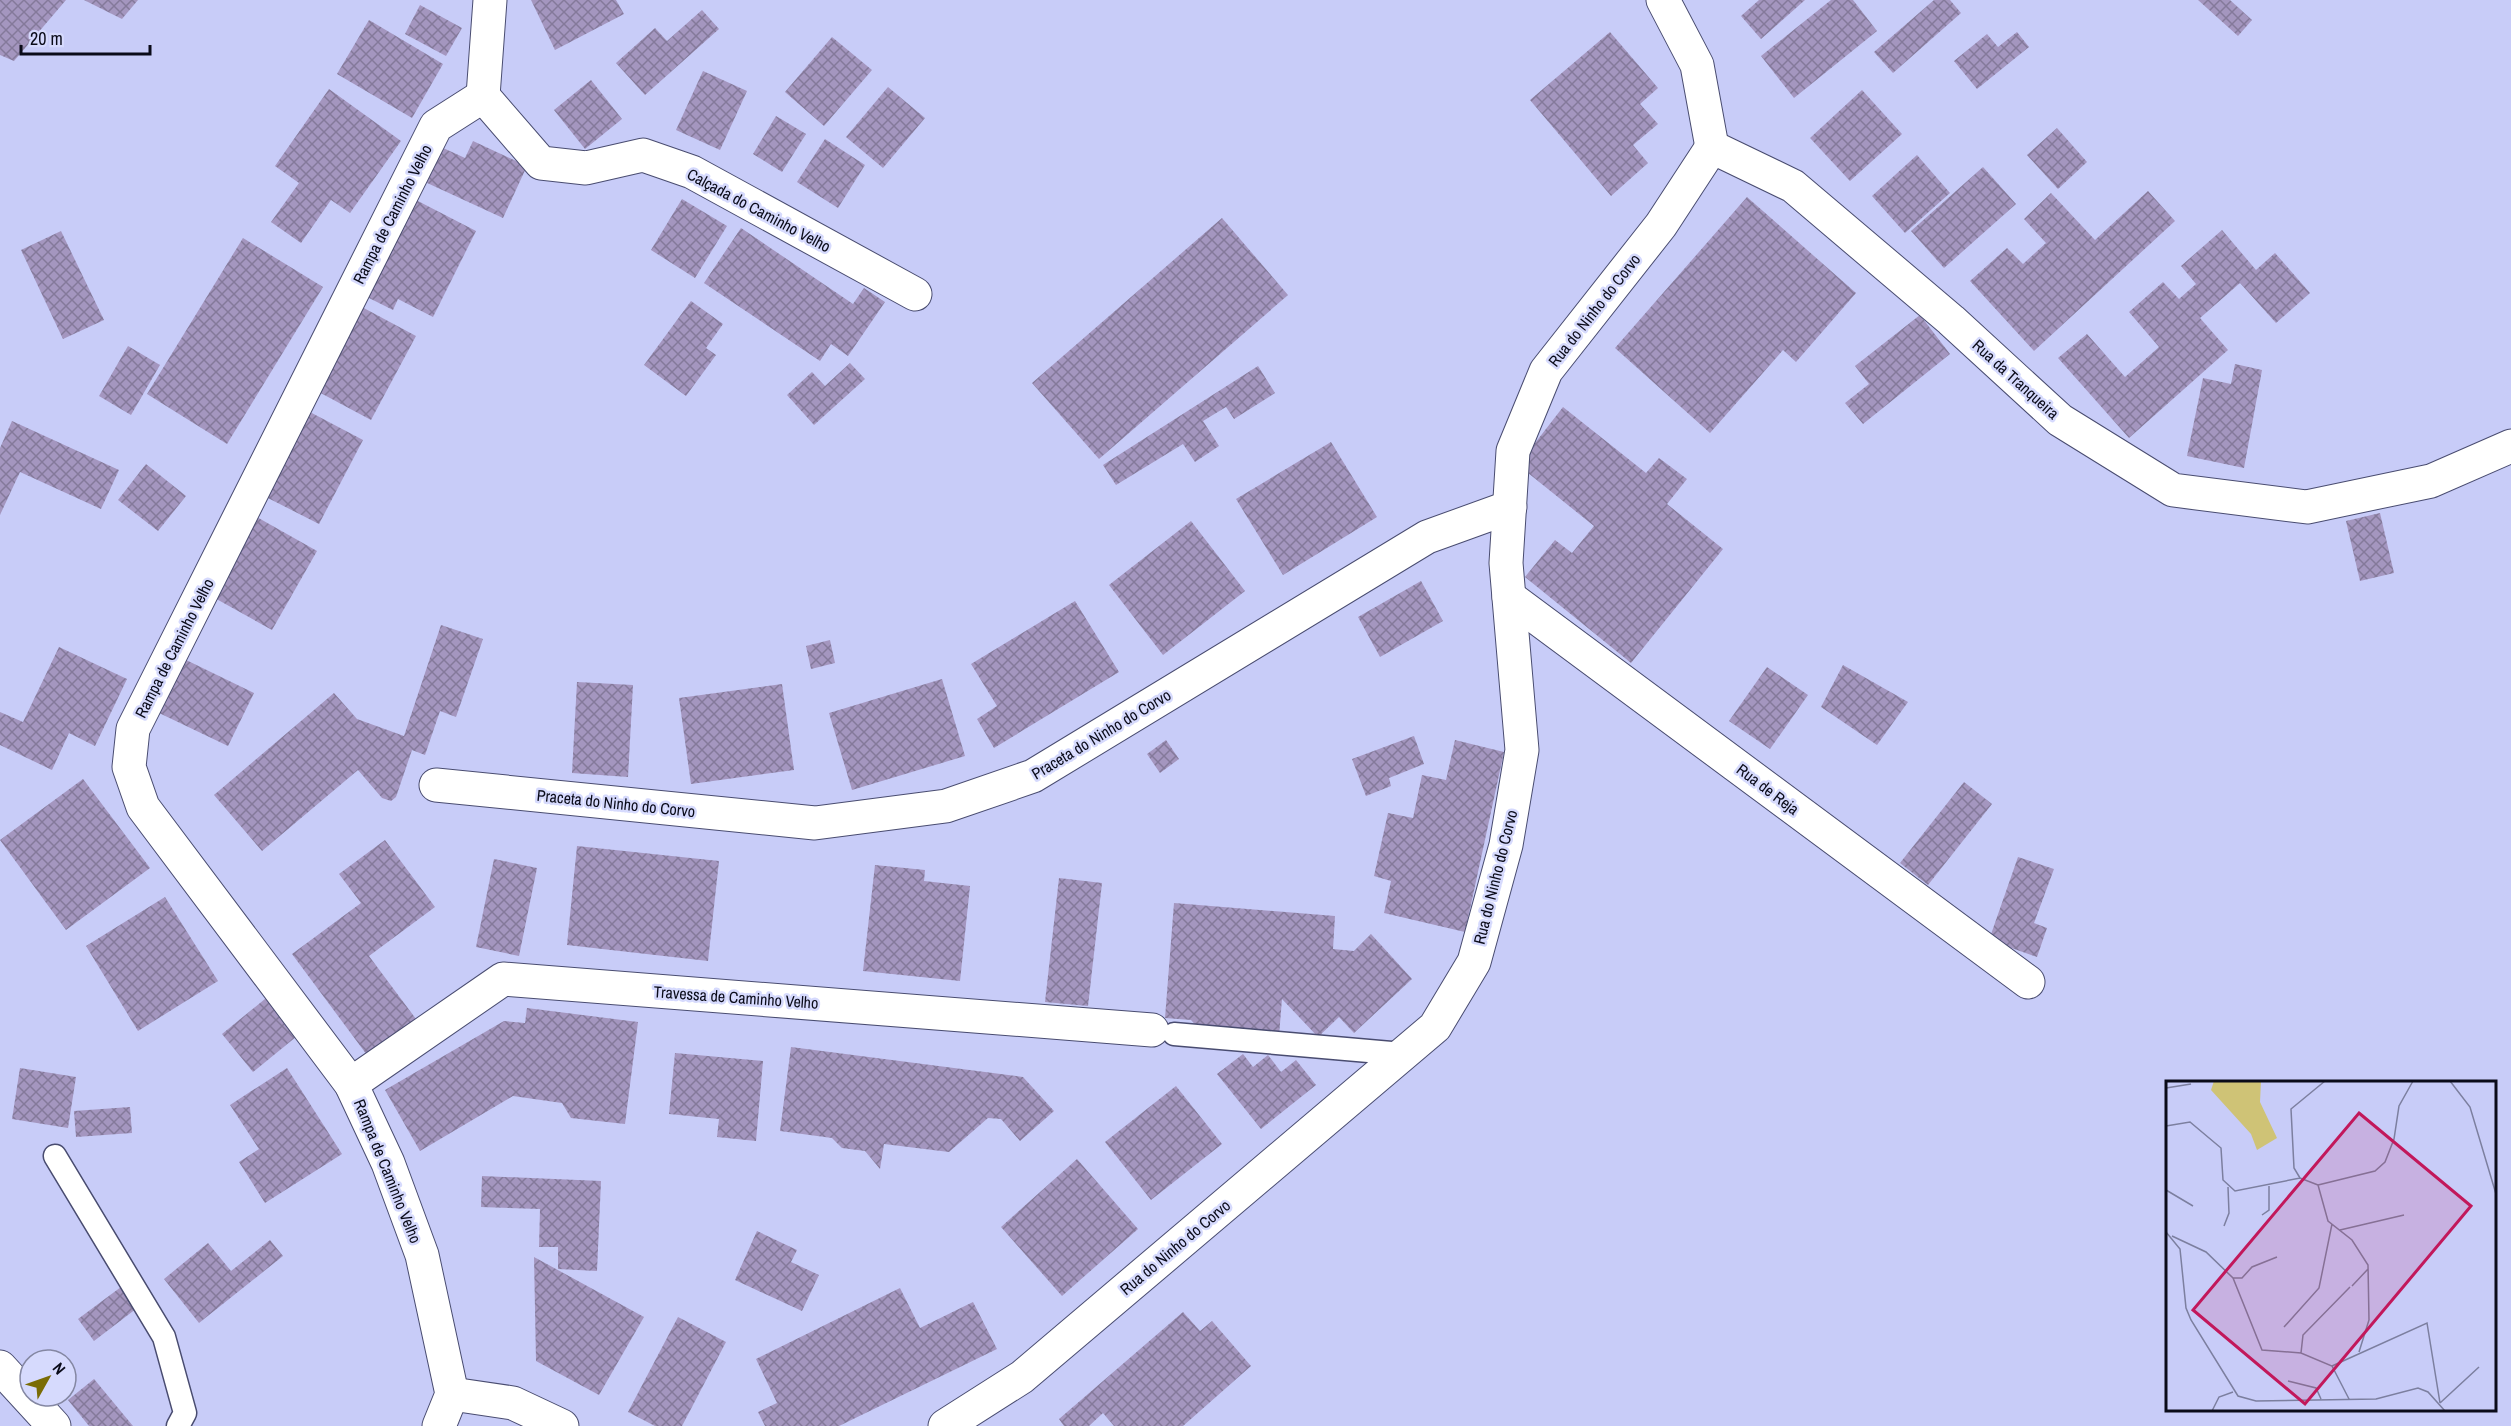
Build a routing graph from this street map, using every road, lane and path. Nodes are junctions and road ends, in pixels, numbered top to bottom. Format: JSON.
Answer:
{"nodes":[{"id":1,"x":490,"y":0,"type":"edge"},
{"id":2,"x":1663,"y":0,"type":"edge"},
{"id":3,"x":483,"y":96,"type":"junction"},
{"id":4,"x":1712,"y":147,"type":"junction"},
{"id":5,"x":915,"y":294,"type":"dead end"},
{"id":6,"x":2511,"y":446,"type":"edge"},
{"id":7,"x":1510,"y":507,"type":"junction"},
{"id":8,"x":1509,"y":597,"type":"junction"},
{"id":9,"x":436,"y":785,"type":"dead end"},
{"id":10,"x":2028,"y":982,"type":"dead end"},
{"id":11,"x":1163,"y":1032,"type":"joint"},
{"id":12,"x":1403,"y":1054,"type":"junction"},
{"id":13,"x":351,"y":1084,"type":"junction"},
{"id":14,"x":55,"y":1156,"type":"dead end"},
{"id":15,"x":0,"y":1367,"type":"edge"},
{"id":16,"x":452,"y":1394,"type":"junction"},
{"id":17,"x":54,"y":1426,"type":"edge"},
{"id":18,"x":178,"y":1426,"type":"edge"},
{"id":19,"x":439,"y":1426,"type":"edge"},
{"id":20,"x":562,"y":1426,"type":"edge"},
{"id":21,"x":945,"y":1426,"type":"edge"}],
"edges":[{"from":1,"to":3,"type":"street"},
{"from":2,"to":4,"type":"street"},
{"from":3,"to":5,"type":"street","name":"Calçada do Caminho Velho"},
{"from":3,"to":13,"type":"street","name":"Rampa de Caminho Velho"},
{"from":4,"to":6,"type":"street","name":"Rua da Tranqueira"},
{"from":4,"to":7,"type":"street","name":"Rua do Ninho do Corvo"},
{"from":7,"to":8,"type":"street","name":"Rua do Ninho do Corvo"},
{"from":7,"to":9,"type":"street","name":"Praceta do Ninho do Corvo"},
{"from":8,"to":10,"type":"street","name":"Rua de Reja"},
{"from":8,"to":12,"type":"street","name":"Rua do Ninho do Corvo"},
{"from":11,"to":12,"type":"lane"},
{"from":11,"to":13,"type":"street","name":"Travessa de Caminho Velho"},
{"from":12,"to":21,"type":"street","name":"Rua do Ninho do Corvo"},
{"from":13,"to":16,"type":"street","name":"Rampa de Caminho Velho"},
{"from":14,"to":18,"type":"lane"},
{"from":15,"to":17,"type":"street"},
{"from":16,"to":19,"type":"street"},
{"from":16,"to":20,"type":"street"}]}
